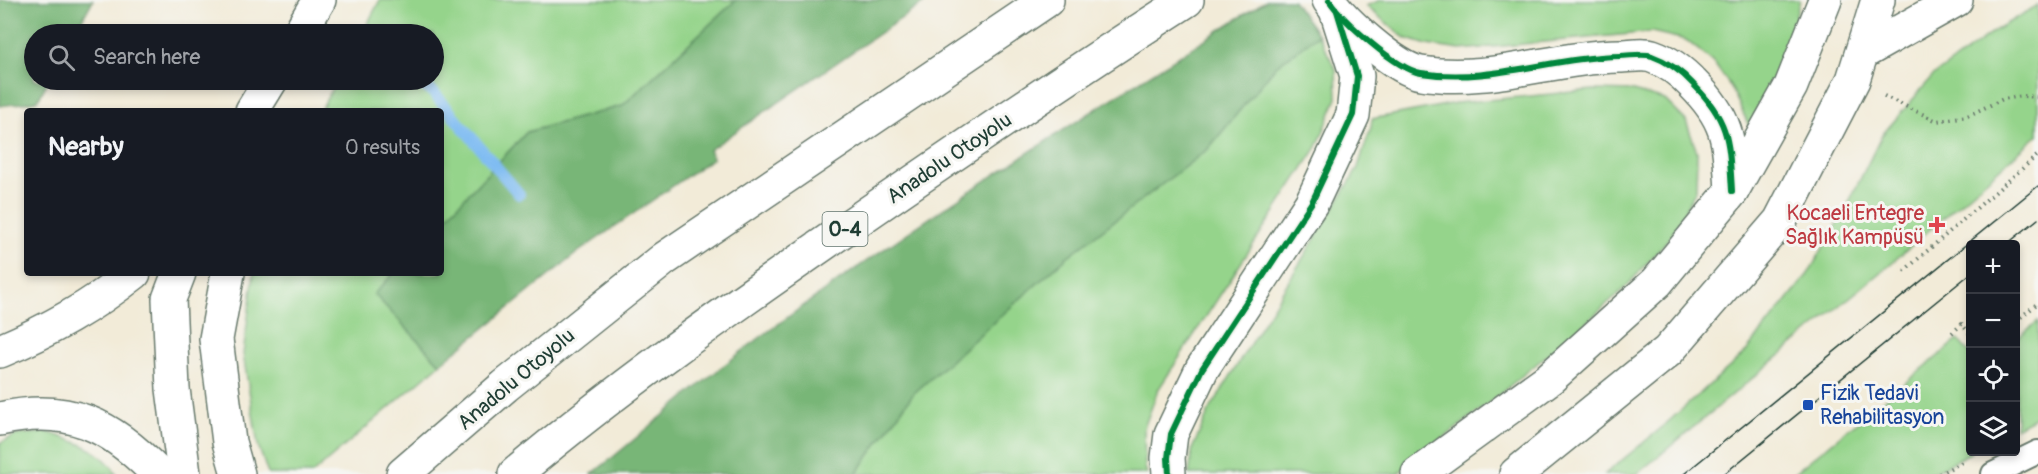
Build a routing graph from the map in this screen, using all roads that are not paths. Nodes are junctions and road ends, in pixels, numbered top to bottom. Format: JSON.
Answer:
{"nodes":[{"id":1,"x":1047,"y":0,"type":"edge"},
{"id":2,"x":1187,"y":0,"type":"edge"},
{"id":3,"x":1825,"y":0,"type":"edge"},
{"id":4,"x":1878,"y":0,"type":"edge"},
{"id":5,"x":1956,"y":0,"type":"edge"},
{"id":6,"x":1333,"y":6,"type":"edge"},
{"id":7,"x":1858,"y":66,"type":"junction"},
{"id":8,"x":265,"y":90,"type":"edge"},
{"id":9,"x":285,"y":90,"type":"edge"},
{"id":10,"x":254,"y":108,"type":"edge"},
{"id":11,"x":279,"y":108,"type":"edge"},
{"id":12,"x":1732,"y":191,"type":"junction"},
{"id":13,"x":130,"y":276,"type":"edge"},
{"id":14,"x":178,"y":276,"type":"edge"},
{"id":15,"x":227,"y":276,"type":"edge"},
{"id":16,"x":0,"y":351,"type":"edge"},
{"id":17,"x":0,"y":419,"type":"edge"},
{"id":18,"x":2038,"y":452,"type":"edge"},
{"id":19,"x":1525,"y":471,"type":"edge"},
{"id":20,"x":158,"y":474,"type":"edge"},
{"id":21,"x":184,"y":474,"type":"edge"},
{"id":22,"x":238,"y":474,"type":"edge"},
{"id":23,"x":403,"y":474,"type":"edge"},
{"id":24,"x":515,"y":474,"type":"edge"},
{"id":25,"x":1169,"y":474,"type":"edge"},
{"id":26,"x":1418,"y":474,"type":"edge"},
{"id":27,"x":1993,"y":474,"type":"edge"}],
"edges":[{"from":1,"to":23,"type":"main road","name":"Anadolu Otoyolu"},
{"from":2,"to":24,"type":"main road","name":"Anadolu Otoyolu","number":"O-4"},
{"from":3,"to":12,"type":"main road"},
{"from":4,"to":7,"type":"main road"},
{"from":5,"to":7,"type":"main road"},
{"from":6,"to":12,"type":"main road"},
{"from":6,"to":25,"type":"main road"},
{"from":7,"to":19,"type":"main road"},
{"from":8,"to":10,"type":"main road"},
{"from":9,"to":11,"type":"main road"},
{"from":12,"to":26,"type":"main road"},
{"from":13,"to":16,"type":"main road"},
{"from":14,"to":21,"type":"main road"},
{"from":15,"to":22,"type":"main road"},
{"from":17,"to":20,"type":"main road"},
{"from":18,"to":27,"type":"lane"}]}
